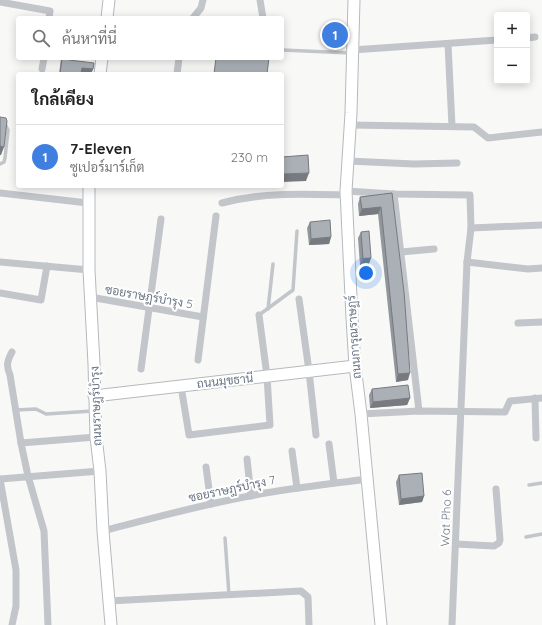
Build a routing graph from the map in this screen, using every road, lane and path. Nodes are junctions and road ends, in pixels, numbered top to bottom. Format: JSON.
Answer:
{"nodes":[{"id":1,"x":109,"y":0,"type":"edge"},
{"id":2,"x":203,"y":0,"type":"edge"},
{"id":3,"x":260,"y":0,"type":"edge"},
{"id":4,"x":354,"y":0,"type":"edge"},
{"id":5,"x":0,"y":2,"type":"edge"},
{"id":6,"x":49,"y":16,"type":"edge"},
{"id":7,"x":107,"y":16,"type":"edge"},
{"id":8,"x":195,"y":16,"type":"edge"},
{"id":9,"x":263,"y":16,"type":"edge"},
{"id":10,"x":494,"y":40,"type":"edge"},
{"id":11,"x":448,"y":44,"type":"junction"},
{"id":12,"x":284,"y":50,"type":"edge"},
{"id":13,"x":352,"y":51,"type":"junction"},
{"id":14,"x":44,"y":60,"type":"edge"},
{"id":15,"x":102,"y":60,"type":"edge"},
{"id":16,"x":179,"y":60,"type":"edge"},
{"id":17,"x":42,"y":69,"type":"dead end"},
{"id":18,"x":100,"y":72,"type":"edge"},
{"id":19,"x":177,"y":72,"type":"edge"},
{"id":20,"x":0,"y":123,"type":"edge"},
{"id":21,"x":350,"y":125,"type":"junction"},
{"id":22,"x":452,"y":126,"type":"junction"},
{"id":23,"x":542,"y":132,"type":"edge"},
{"id":24,"x":348,"y":162,"type":"junction"},
{"id":25,"x":457,"y":163,"type":"dead end"},
{"id":26,"x":0,"y":164,"type":"edge"},
{"id":27,"x":89,"y":188,"type":"edge"},
{"id":28,"x":0,"y":193,"type":"edge"},
{"id":29,"x":346,"y":193,"type":"junction"},
{"id":30,"x":394,"y":194,"type":"junction"},
{"id":31,"x":88,"y":203,"type":"junction"},
{"id":32,"x":222,"y":203,"type":"dead end"},
{"id":33,"x":216,"y":216,"type":"dead end"},
{"id":34,"x":160,"y":219,"type":"dead end"},
{"id":35,"x":542,"y":225,"type":"edge"},
{"id":36,"x":470,"y":228,"type":"junction"},
{"id":37,"x":297,"y":231,"type":"dead end"},
{"id":38,"x":434,"y":249,"type":"dead end"},
{"id":39,"x":401,"y":252,"type":"junction"},
{"id":40,"x":0,"y":262,"type":"edge"},
{"id":41,"x":467,"y":262,"type":"junction"},
{"id":42,"x":273,"y":264,"type":"dead end"},
{"id":43,"x":47,"y":266,"type":"junction"},
{"id":44,"x":542,"y":268,"type":"edge"},
{"id":45,"x":89,"y":270,"type":"junction"},
{"id":46,"x":0,"y":293,"type":"edge"},
{"id":47,"x":90,"y":297,"type":"junction"},
{"id":48,"x":300,"y":299,"type":"dead end"},
{"id":49,"x":149,"y":308,"type":"junction"},
{"id":50,"x":268,"y":309,"type":"junction"},
{"id":51,"x":259,"y":315,"type":"joint"},
{"id":52,"x":203,"y":317,"type":"junction"},
{"id":53,"x":542,"y":322,"type":"edge"},
{"id":54,"x":518,"y":324,"type":"dead end"},
{"id":55,"x":12,"y":352,"type":"dead end"},
{"id":56,"x":198,"y":360,"type":"dead end"},
{"id":57,"x":355,"y":366,"type":"junction"},
{"id":58,"x":141,"y":369,"type":"dead end"},
{"id":59,"x":309,"y":371,"type":"junction"},
{"id":60,"x":267,"y":376,"type":"junction"},
{"id":61,"x":181,"y":386,"type":"junction"},
{"id":62,"x":94,"y":396,"type":"junction"},
{"id":63,"x":539,"y":398,"type":"edge"},
{"id":64,"x":16,"y":410,"type":"junction"},
{"id":65,"x":95,"y":411,"type":"junction"},
{"id":66,"x":420,"y":411,"type":"junction"},
{"id":67,"x":461,"y":412,"type":"junction"},
{"id":68,"x":361,"y":414,"type":"junction"},
{"id":69,"x":316,"y":435,"type":"dead end"},
{"id":70,"x":96,"y":437,"type":"junction"},
{"id":71,"x":536,"y":438,"type":"dead end"},
{"id":72,"x":21,"y":443,"type":"junction"},
{"id":73,"x":329,"y":444,"type":"dead end"},
{"id":74,"x":292,"y":451,"type":"dead end"},
{"id":75,"x":247,"y":459,"type":"dead end"},
{"id":76,"x":206,"y":466,"type":"dead end"},
{"id":77,"x":100,"y":471,"type":"junction"},
{"id":78,"x":28,"y":476,"type":"junction"},
{"id":79,"x":0,"y":479,"type":"edge"},
{"id":80,"x":367,"y":479,"type":"junction"},
{"id":81,"x":334,"y":483,"type":"junction"},
{"id":82,"x":542,"y":483,"type":"edge"},
{"id":83,"x":529,"y":485,"type":"dead end"},
{"id":84,"x":297,"y":488,"type":"junction"},
{"id":85,"x":496,"y":489,"type":"dead end"},
{"id":86,"x":251,"y":496,"type":"junction"},
{"id":87,"x":211,"y":504,"type":"junction"},
{"id":88,"x":103,"y":531,"type":"junction"},
{"id":89,"x":542,"y":534,"type":"edge"},
{"id":90,"x":526,"y":537,"type":"dead end"},
{"id":91,"x":225,"y":538,"type":"dead end"},
{"id":92,"x":456,"y":544,"type":"junction"},
{"id":93,"x":229,"y":595,"type":"junction"},
{"id":94,"x":109,"y":601,"type":"junction"},
{"id":95,"x":12,"y":625,"type":"edge"},
{"id":96,"x":48,"y":625,"type":"edge"},
{"id":97,"x":111,"y":625,"type":"edge"},
{"id":98,"x":309,"y":625,"type":"edge"},
{"id":99,"x":381,"y":625,"type":"edge"},
{"id":100,"x":452,"y":625,"type":"edge"}],
"edges":[{"from":1,"to":7,"type":"street"},
{"from":2,"to":8,"type":"street"},
{"from":3,"to":9,"type":"street"},
{"from":4,"to":13,"type":"street","name":"ถนนการุณราษฏร์"},
{"from":5,"to":6,"type":"street"},
{"from":10,"to":11,"type":"street"},
{"from":11,"to":13,"type":"street"},
{"from":11,"to":22,"type":"street"},
{"from":12,"to":13,"type":"lane"},
{"from":13,"to":21,"type":"street","name":"ถนนการุณราษฏร์"},
{"from":14,"to":17,"type":"street"},
{"from":15,"to":18,"type":"street"},
{"from":16,"to":19,"type":"street"},
{"from":20,"to":26,"type":"lane"},
{"from":21,"to":22,"type":"street"},
{"from":21,"to":24,"type":"street","name":"ถนนการุณราษฏร์"},
{"from":22,"to":23,"type":"street"},
{"from":24,"to":25,"type":"street"},
{"from":24,"to":29,"type":"street","name":"ถนนการุณราษฏร์"},
{"from":27,"to":31,"type":"street","name":"ถนนราษฎร์บำรุง"},
{"from":28,"to":31,"type":"street"},
{"from":29,"to":30,"type":"street"},
{"from":29,"to":32,"type":"street"},
{"from":29,"to":57,"type":"street","name":"ถนนการุณราษฏร์"},
{"from":30,"to":36,"type":"street","name":"Wat Pho 6"},
{"from":30,"to":39,"type":"street"},
{"from":31,"to":45,"type":"street","name":"ถนนราษฎร์บำรุง"},
{"from":33,"to":52,"type":"street"},
{"from":34,"to":49,"type":"street"},
{"from":35,"to":36,"type":"street"},
{"from":36,"to":41,"type":"street","name":"Wat Pho 6"},
{"from":37,"to":50,"type":"lane"},
{"from":38,"to":39,"type":"street"},
{"from":39,"to":66,"type":"street"},
{"from":40,"to":43,"type":"street"},
{"from":41,"to":44,"type":"street"},
{"from":41,"to":67,"type":"street","name":"Wat Pho 6"},
{"from":42,"to":50,"type":"lane"},
{"from":43,"to":45,"type":"street"},
{"from":43,"to":46,"type":"street"},
{"from":45,"to":47,"type":"street","name":"ถนนราษฎร์บำรุง"},
{"from":47,"to":49,"type":"street","name":"ซอยราษฎร์บำรุง 5"},
{"from":47,"to":62,"type":"street","name":"ถนนราษฎร์บำรุง"},
{"from":48,"to":59,"type":"street"},
{"from":49,"to":52,"type":"street","name":"ซอยราษฎร์บำรุง 5"},
{"from":49,"to":58,"type":"street"},
{"from":50,"to":51,"type":"lane"},
{"from":51,"to":60,"type":"street"},
{"from":52,"to":56,"type":"street"},
{"from":53,"to":54,"type":"street"},
{"from":55,"to":64,"type":"street"},
{"from":57,"to":59,"type":"street","name":"ถนนมุขธานี"},
{"from":57,"to":68,"type":"street","name":"ถนนการุณราษฏร์"},
{"from":59,"to":60,"type":"street","name":"ถนนมุขธานี"},
{"from":59,"to":69,"type":"street"},
{"from":60,"to":61,"type":"street","name":"ถนนมุขธานี"},
{"from":60,"to":61,"type":"street"},
{"from":61,"to":62,"type":"street","name":"ถนนมุขธานี"},
{"from":62,"to":65,"type":"street","name":"ถนนราษฎร์บำรุง"},
{"from":63,"to":67,"type":"street"},
{"from":63,"to":71,"type":"street"},
{"from":64,"to":65,"type":"lane"},
{"from":64,"to":72,"type":"street"},
{"from":65,"to":70,"type":"street","name":"ถนนราษฎร์บำรุง"},
{"from":66,"to":67,"type":"street"},
{"from":66,"to":68,"type":"street"},
{"from":67,"to":92,"type":"street","name":"Wat Pho 6"},
{"from":68,"to":80,"type":"street","name":"ถนนการุณราษฏร์"},
{"from":70,"to":72,"type":"street"},
{"from":70,"to":77,"type":"street","name":"ถนนราษฎร์บำรุง"},
{"from":72,"to":78,"type":"street"},
{"from":73,"to":81,"type":"street"},
{"from":74,"to":84,"type":"street"},
{"from":75,"to":86,"type":"street"},
{"from":76,"to":87,"type":"street"},
{"from":77,"to":78,"type":"street"},
{"from":77,"to":88,"type":"street","name":"ถนนราษฎร์บำรุง"},
{"from":78,"to":79,"type":"street"},
{"from":78,"to":96,"type":"street"},
{"from":79,"to":95,"type":"street"},
{"from":80,"to":81,"type":"street","name":"ซอยราษฎร์บำรุง 7"},
{"from":80,"to":99,"type":"street","name":"ถนนการุณราษฏร์"},
{"from":81,"to":84,"type":"street","name":"ซอยราษฎร์บำรุง 7"},
{"from":82,"to":83,"type":"lane"},
{"from":84,"to":86,"type":"street","name":"ซอยราษฎร์บำรุง 7"},
{"from":85,"to":92,"type":"street"},
{"from":86,"to":87,"type":"street","name":"ซอยราษฎร์บำรุง 7"},
{"from":87,"to":88,"type":"street","name":"ซอยราษฎร์บำรุง 7"},
{"from":88,"to":94,"type":"street","name":"ถนนราษฎร์บำรุง"},
{"from":89,"to":90,"type":"lane"},
{"from":91,"to":93,"type":"lane"},
{"from":92,"to":100,"type":"street","name":"Wat Pho 6"},
{"from":93,"to":94,"type":"street"},
{"from":93,"to":98,"type":"street"},
{"from":94,"to":97,"type":"street","name":"ถนนราษฎร์บำรุง"}]}
